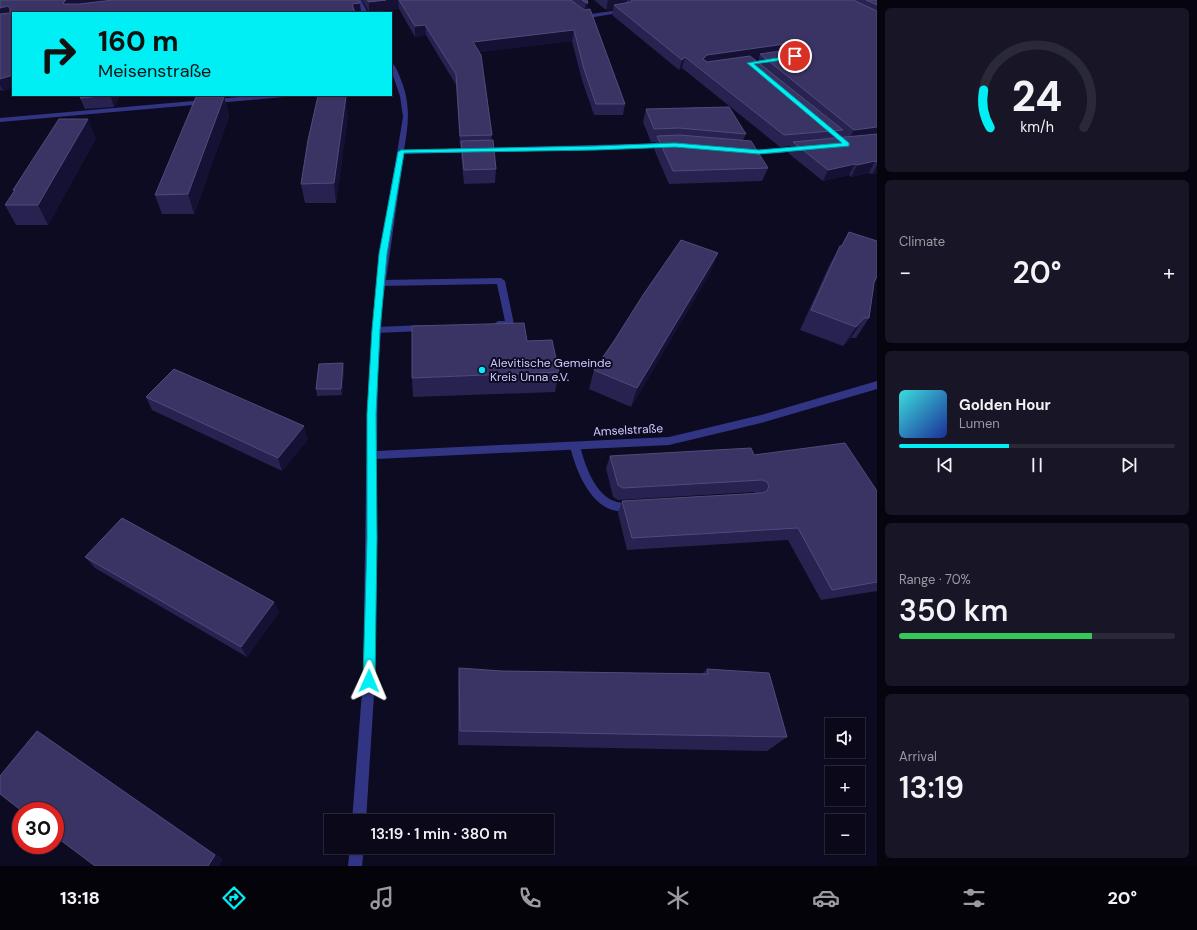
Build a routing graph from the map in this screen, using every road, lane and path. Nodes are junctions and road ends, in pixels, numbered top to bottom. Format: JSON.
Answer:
{"nodes":[{"id":1,"x":358,"y":0,"type":"edge"},
{"id":2,"x":562,"y":0,"type":"edge"},
{"id":3,"x":626,"y":11,"type":"edge"},
{"id":4,"x":364,"y":12,"type":"edge"},
{"id":5,"x":392,"y":66,"type":"edge"},
{"id":6,"x":392,"y":85,"type":"edge"},
{"id":7,"x":401,"y":85,"type":"junction"},
{"id":8,"x":273,"y":96,"type":"edge"},
{"id":9,"x":0,"y":120,"type":"edge"},
{"id":10,"x":675,"y":145,"type":"edge"},
{"id":11,"x":807,"y":148,"type":"edge"},
{"id":12,"x":736,"y":150,"type":"edge"},
{"id":13,"x":401,"y":152,"type":"junction"},
{"id":14,"x":380,"y":283,"type":"junction"},
{"id":15,"x":486,"y":325,"type":"edge"},
{"id":16,"x":431,"y":328,"type":"edge"},
{"id":17,"x":376,"y":330,"type":"junction"},
{"id":18,"x":877,"y":385,"type":"edge"},
{"id":19,"x":575,"y":446,"type":"junction"},
{"id":20,"x":372,"y":455,"type":"junction"},
{"id":21,"x":646,"y":505,"type":"edge"},
{"id":22,"x":359,"y":814,"type":"edge"},
{"id":23,"x":356,"y":854,"type":"edge"},
{"id":24,"x":355,"y":866,"type":"edge"}],
"edges":[{"from":1,"to":4,"type":"street"},
{"from":2,"to":3,"type":"street"},
{"from":5,"to":7,"type":"street"},
{"from":6,"to":7,"type":"street"},
{"from":7,"to":13,"type":"street"},
{"from":8,"to":9,"type":"street"},
{"from":10,"to":13,"type":"street"},
{"from":11,"to":12,"type":"street"},
{"from":13,"to":14,"type":"street"},
{"from":14,"to":15,"type":"street"},
{"from":14,"to":17,"type":"street"},
{"from":16,"to":17,"type":"street"},
{"from":17,"to":20,"type":"street"},
{"from":18,"to":19,"type":"street","name":"Amselstraße"},
{"from":19,"to":20,"type":"street","name":"Amselstraße"},
{"from":19,"to":21,"type":"street"},
{"from":20,"to":22,"type":"street"},
{"from":23,"to":24,"type":"street"}]}
